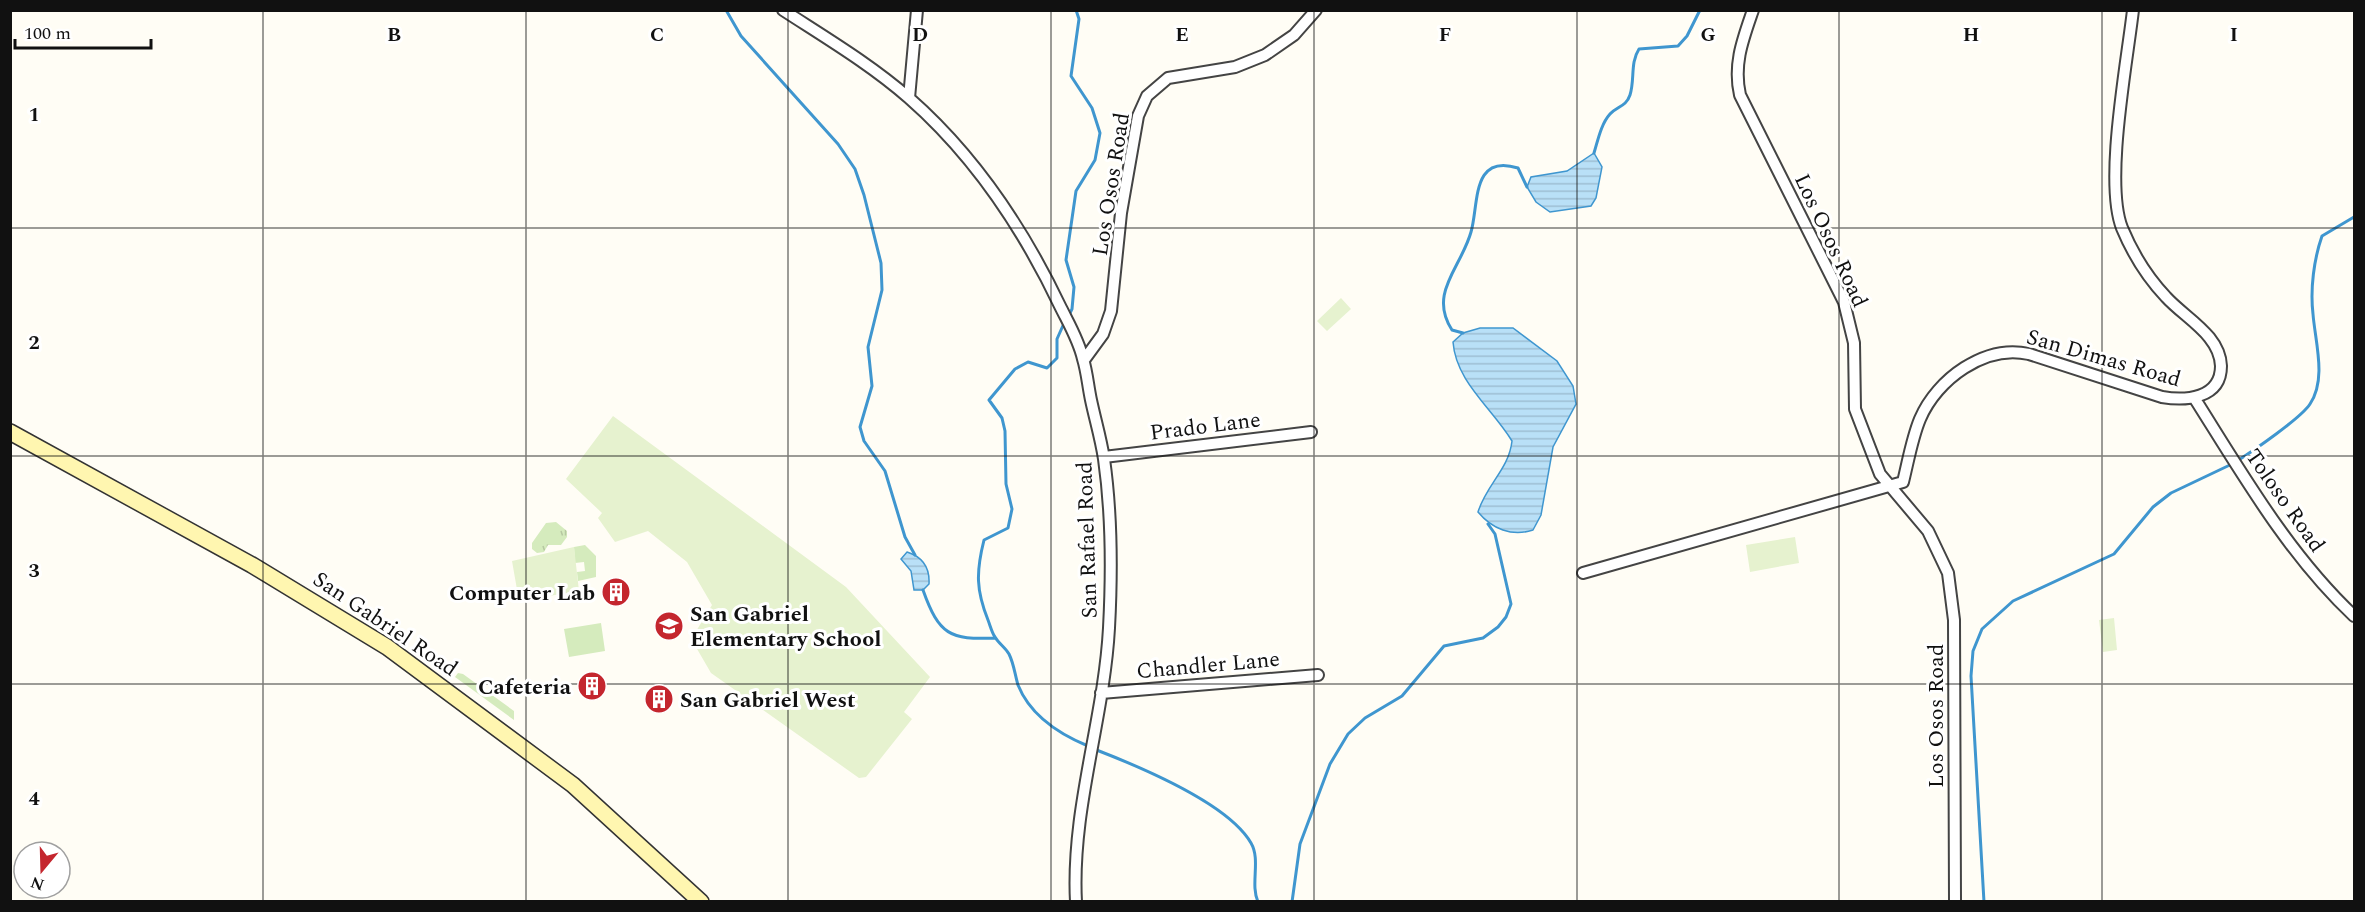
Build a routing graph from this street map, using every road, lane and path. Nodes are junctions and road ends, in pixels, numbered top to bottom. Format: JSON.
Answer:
{"nodes":[{"id":1,"x":783,"y":10,"type":"edge"},
{"id":2,"x":916,"y":10,"type":"edge"},
{"id":3,"x":1316,"y":10,"type":"edge"},
{"id":4,"x":1753,"y":10,"type":"edge"},
{"id":5,"x":2133,"y":10,"type":"edge"},
{"id":6,"x":909,"y":98,"type":"junction"},
{"id":7,"x":1084,"y":360,"type":"junction"},
{"id":8,"x":2195,"y":399,"type":"junction"},
{"id":9,"x":10,"y":432,"type":"edge"},
{"id":10,"x":1311,"y":432,"type":"dead end"},
{"id":11,"x":1104,"y":457,"type":"junction"},
{"id":12,"x":1892,"y":486,"type":"junction"},
{"id":13,"x":1583,"y":573,"type":"dead end"},
{"id":14,"x":2355,"y":616,"type":"edge"},
{"id":15,"x":1318,"y":675,"type":"dead end"},
{"id":16,"x":1101,"y":693,"type":"junction"},
{"id":17,"x":701,"y":902,"type":"edge"},
{"id":18,"x":1076,"y":902,"type":"edge"},
{"id":19,"x":1955,"y":902,"type":"edge"}],
"edges":[{"from":1,"to":6,"type":"street","name":"San Rafael Road"},
{"from":2,"to":6,"type":"street"},
{"from":3,"to":7,"type":"street","name":"Los Osos Road"},
{"from":4,"to":12,"type":"street","name":"Los Osos Road"},
{"from":5,"to":8,"type":"street","name":"San Dimas Road"},
{"from":6,"to":7,"type":"street","name":"San Rafael Road"},
{"from":7,"to":11,"type":"street","name":"San Rafael Road"},
{"from":8,"to":12,"type":"street","name":"San Dimas Road"},
{"from":8,"to":14,"type":"street","name":"Toloso Road"},
{"from":9,"to":17,"type":"street","name":"San Gabriel Road"},
{"from":10,"to":11,"type":"street","name":"Prado Lane"},
{"from":11,"to":16,"type":"street","name":"San Rafael Road"},
{"from":12,"to":13,"type":"street"},
{"from":12,"to":19,"type":"street","name":"Los Osos Road"},
{"from":15,"to":16,"type":"street","name":"Chandler Lane"},
{"from":16,"to":18,"type":"street","name":"San Rafael Road"}]}
